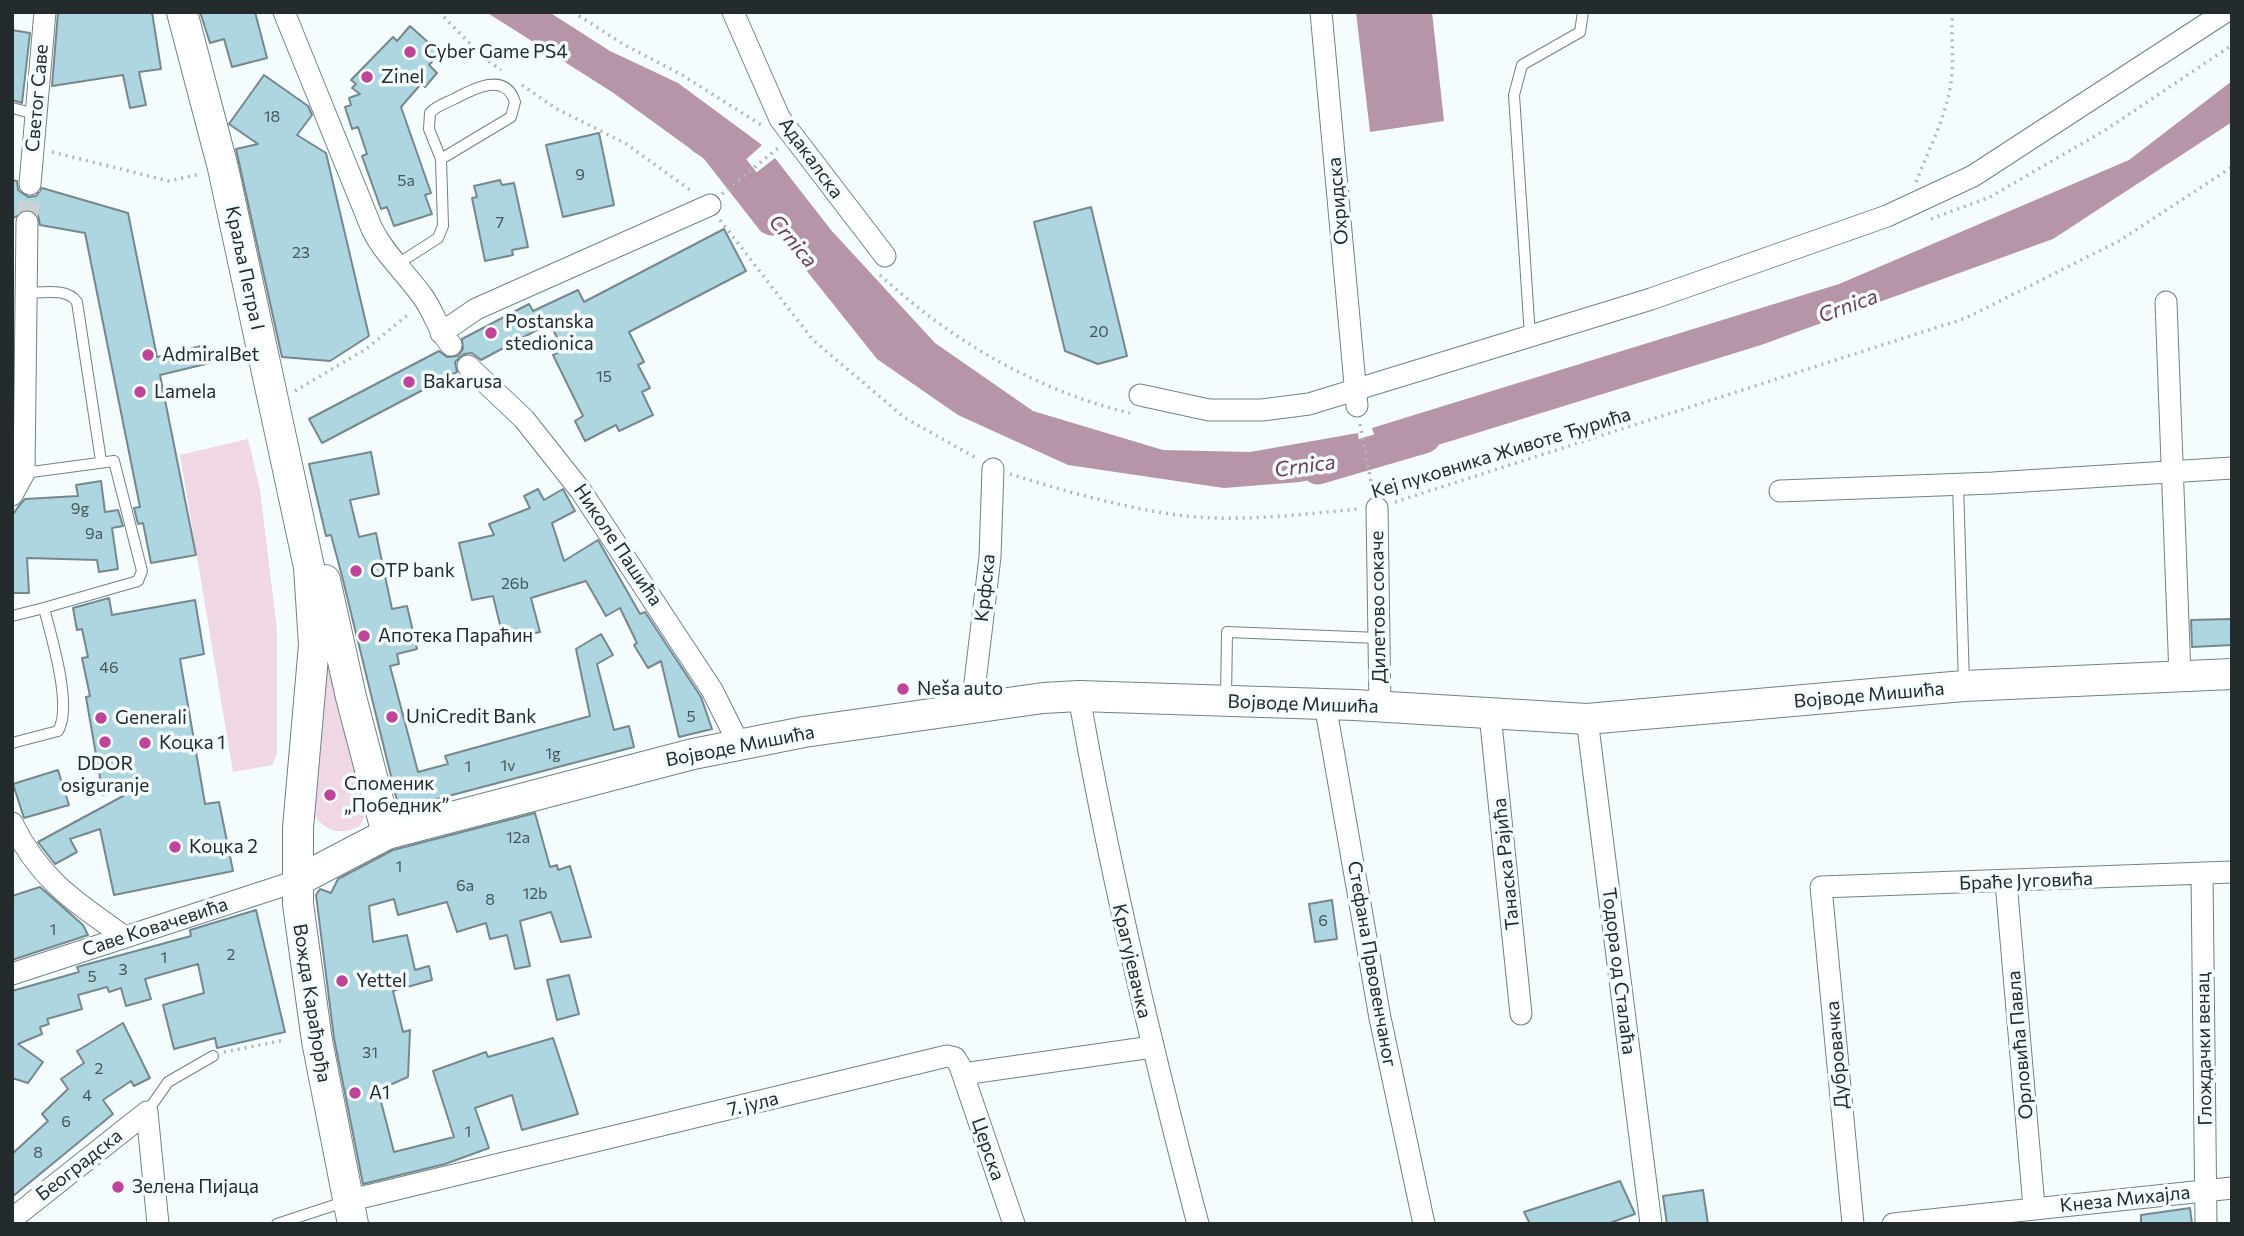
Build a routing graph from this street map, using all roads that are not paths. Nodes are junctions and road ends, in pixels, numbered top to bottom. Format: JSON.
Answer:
{"nodes":[{"id":1,"x":45,"y":12,"type":"edge"},
{"id":2,"x":182,"y":12,"type":"edge"},
{"id":3,"x":284,"y":12,"type":"edge"},
{"id":4,"x":733,"y":12,"type":"edge"},
{"id":5,"x":1321,"y":12,"type":"edge"},
{"id":6,"x":1583,"y":12,"type":"edge"},
{"id":7,"x":2225,"y":12,"type":"edge"},
{"id":8,"x":12,"y":108,"type":"edge"},
{"id":9,"x":34,"y":114,"type":"junction"},
{"id":10,"x":440,"y":159,"type":"junction"},
{"id":11,"x":30,"y":184,"type":"tunnel mouth"},
{"id":12,"x":710,"y":205,"type":"road end"},
{"id":13,"x":27,"y":222,"type":"tunnel mouth"},
{"id":14,"x":881,"y":264,"type":"road end"},
{"id":15,"x":396,"y":265,"type":"junction"},
{"id":16,"x":21,"y":301,"type":"edge"},
{"id":17,"x":2166,"y":302,"type":"dead end"},
{"id":18,"x":1530,"y":335,"type":"junction"},
{"id":19,"x":468,"y":366,"type":"dead end"},
{"id":20,"x":19,"y":375,"type":"edge"},
{"id":21,"x":1137,"y":404,"type":"road end"},
{"id":22,"x":1357,"y":405,"type":"junction"},
{"id":23,"x":101,"y":461,"type":"junction"},
{"id":24,"x":2232,"y":468,"type":"edge"},
{"id":25,"x":993,"y":469,"type":"road end"},
{"id":26,"x":2173,"y":472,"type":"junction"},
{"id":27,"x":24,"y":473,"type":"junction"},
{"id":28,"x":1958,"y":484,"type":"junction"},
{"id":29,"x":1780,"y":491,"type":"dead end"},
{"id":30,"x":12,"y":495,"type":"edge"},
{"id":31,"x":1377,"y":508,"type":"road end"},
{"id":32,"x":302,"y":526,"type":"junction"},
{"id":33,"x":44,"y":608,"type":"junction"},
{"id":34,"x":12,"y":616,"type":"edge"},
{"id":35,"x":1379,"y":638,"type":"junction"},
{"id":36,"x":2232,"y":674,"type":"edge"},
{"id":37,"x":2180,"y":676,"type":"junction"},
{"id":38,"x":1964,"y":686,"type":"junction"},
{"id":39,"x":1079,"y":696,"type":"junction"},
{"id":40,"x":1226,"y":701,"type":"junction"},
{"id":41,"x":1325,"y":704,"type":"junction"},
{"id":42,"x":972,"y":707,"type":"junction"},
{"id":43,"x":1380,"y":707,"type":"junction"},
{"id":44,"x":1490,"y":714,"type":"junction"},
{"id":45,"x":1587,"y":719,"type":"junction"},
{"id":46,"x":12,"y":743,"type":"edge"},
{"id":47,"x":739,"y":744,"type":"junction"},
{"id":48,"x":303,"y":789,"type":"junction"},
{"id":49,"x":12,"y":823,"type":"edge"},
{"id":50,"x":387,"y":834,"type":"junction"},
{"id":51,"x":331,"y":861,"type":"junction"},
{"id":52,"x":2232,"y":872,"type":"edge"},
{"id":53,"x":2202,"y":875,"type":"junction"},
{"id":54,"x":297,"y":881,"type":"junction"},
{"id":55,"x":2006,"y":882,"type":"junction"},
{"id":56,"x":1821,"y":887,"type":"joint"},
{"id":57,"x":125,"y":937,"type":"junction"},
{"id":58,"x":12,"y":974,"type":"edge"},
{"id":59,"x":1521,"y":1014,"type":"dead end"},
{"id":60,"x":1152,"y":1046,"type":"junction"},
{"id":61,"x":213,"y":1056,"type":"road end"},
{"id":62,"x":963,"y":1074,"type":"junction"},
{"id":63,"x":147,"y":1112,"type":"junction"},
{"id":64,"x":2232,"y":1188,"type":"edge"},
{"id":65,"x":2206,"y":1191,"type":"junction"},
{"id":66,"x":2034,"y":1207,"type":"junction"},
{"id":67,"x":350,"y":1212,"type":"edge"},
{"id":68,"x":12,"y":1219,"type":"edge"},
{"id":69,"x":158,"y":1224,"type":"edge"},
{"id":70,"x":277,"y":1224,"type":"edge"},
{"id":71,"x":1014,"y":1224,"type":"edge"},
{"id":72,"x":1198,"y":1224,"type":"edge"},
{"id":73,"x":1424,"y":1224,"type":"edge"},
{"id":74,"x":1651,"y":1224,"type":"edge"},
{"id":75,"x":1853,"y":1224,"type":"edge"},
{"id":76,"x":1893,"y":1224,"type":"edge"},
{"id":77,"x":2206,"y":1224,"type":"edge"}],
"edges":[{"from":1,"to":9,"type":"street","name":"Светог Саве"},
{"from":2,"to":32,"type":"main road","name":"Краља Петра I"},
{"from":3,"to":15,"type":"street"},
{"from":4,"to":14,"type":"street","name":"Адакалска"},
{"from":5,"to":22,"type":"street","name":"Охридска"},
{"from":6,"to":18,"type":"lane"},
{"from":7,"to":18,"type":"street"},
{"from":8,"to":9,"type":"lane"},
{"from":9,"to":11,"type":"street","name":"Светог Саве"},
{"from":10,"to":10,"type":"lane"},
{"from":10,"to":15,"type":"lane"},
{"from":12,"to":15,"type":"street"},
{"from":13,"to":16,"type":"street"},
{"from":16,"to":20,"type":"street"},
{"from":16,"to":23,"type":"lane"},
{"from":17,"to":26,"type":"street"},
{"from":18,"to":22,"type":"street"},
{"from":19,"to":47,"type":"street","name":"Николе Пашића"},
{"from":20,"to":27,"type":"street"},
{"from":21,"to":22,"type":"street"},
{"from":23,"to":27,"type":"lane"},
{"from":23,"to":33,"type":"lane"},
{"from":24,"to":26,"type":"street"},
{"from":25,"to":42,"type":"street","name":"Крфска"},
{"from":26,"to":28,"type":"street"},
{"from":26,"to":37,"type":"street"},
{"from":27,"to":30,"type":"street"},
{"from":28,"to":29,"type":"street"},
{"from":28,"to":38,"type":"lane"},
{"from":31,"to":35,"type":"street","name":"Дилетово сокаче"},
{"from":32,"to":48,"type":"main road","name":"Краља Петра I"},
{"from":32,"to":50,"type":"main road","name":"Краља Петра I"},
{"from":33,"to":34,"type":"lane"},
{"from":33,"to":46,"type":"lane"},
{"from":35,"to":40,"type":"lane"},
{"from":35,"to":43,"type":"street","name":"Дилетово сокаче"},
{"from":36,"to":37,"type":"main road","name":"Војводе Мишића"},
{"from":37,"to":38,"type":"main road","name":"Војводе Мишића"},
{"from":38,"to":45,"type":"main road","name":"Војводе Мишића"},
{"from":39,"to":40,"type":"main road","name":"Војводе Мишића"},
{"from":39,"to":42,"type":"main road","name":"Војводе Мишића"},
{"from":39,"to":60,"type":"street","name":"Крагујевачка"},
{"from":40,"to":41,"type":"main road","name":"Војводе Мишића"},
{"from":41,"to":43,"type":"main road","name":"Војводе Мишића"},
{"from":41,"to":73,"type":"street","name":"Стефана Првовенчаног"},
{"from":42,"to":47,"type":"main road","name":"Војводе Мишића"},
{"from":43,"to":44,"type":"main road","name":"Војводе Мишића"},
{"from":44,"to":45,"type":"main road","name":"Војводе Мишића"},
{"from":44,"to":59,"type":"street","name":"Танаска Рајића"},
{"from":45,"to":74,"type":"street","name":"Тодора од Сталаћа"},
{"from":47,"to":50,"type":"main road","name":"Војводе Мишића"},
{"from":48,"to":51,"type":"main road"},
{"from":48,"to":54,"type":"main road","name":"Краља Петра I"},
{"from":49,"to":57,"type":"street"},
{"from":50,"to":51,"type":"main road"},
{"from":51,"to":54,"type":"main road"},
{"from":52,"to":53,"type":"street","name":"Браће Југовића"},
{"from":53,"to":55,"type":"street","name":"Браће Југовића"},
{"from":53,"to":65,"type":"street","name":"Глождачки венац"},
{"from":54,"to":57,"type":"street","name":"Саве Ковачевића"},
{"from":54,"to":67,"type":"main road","name":"Вожда Карађорђа"},
{"from":55,"to":56,"type":"street","name":"Браће Југовића"},
{"from":55,"to":66,"type":"street","name":"Орловића Павла"},
{"from":56,"to":75,"type":"street","name":"Дубровачка"},
{"from":57,"to":58,"type":"street","name":"Саве Ковачевића"},
{"from":60,"to":62,"type":"street"},
{"from":60,"to":72,"type":"street","name":"Крагујевачка"},
{"from":61,"to":63,"type":"lane","name":"Београдска"},
{"from":62,"to":67,"type":"street","name":"7. јула"},
{"from":62,"to":71,"type":"street","name":"Церска"},
{"from":63,"to":68,"type":"street","name":"Београдска"},
{"from":63,"to":69,"type":"street","name":"Београдска"},
{"from":64,"to":65,"type":"street","name":"Кнеза Михајла"},
{"from":65,"to":66,"type":"street","name":"Кнеза Михајла"},
{"from":65,"to":77,"type":"street","name":"Глождачки венац"},
{"from":66,"to":76,"type":"street","name":"Кнеза Михајла"},
{"from":67,"to":70,"type":"lane"}]}
